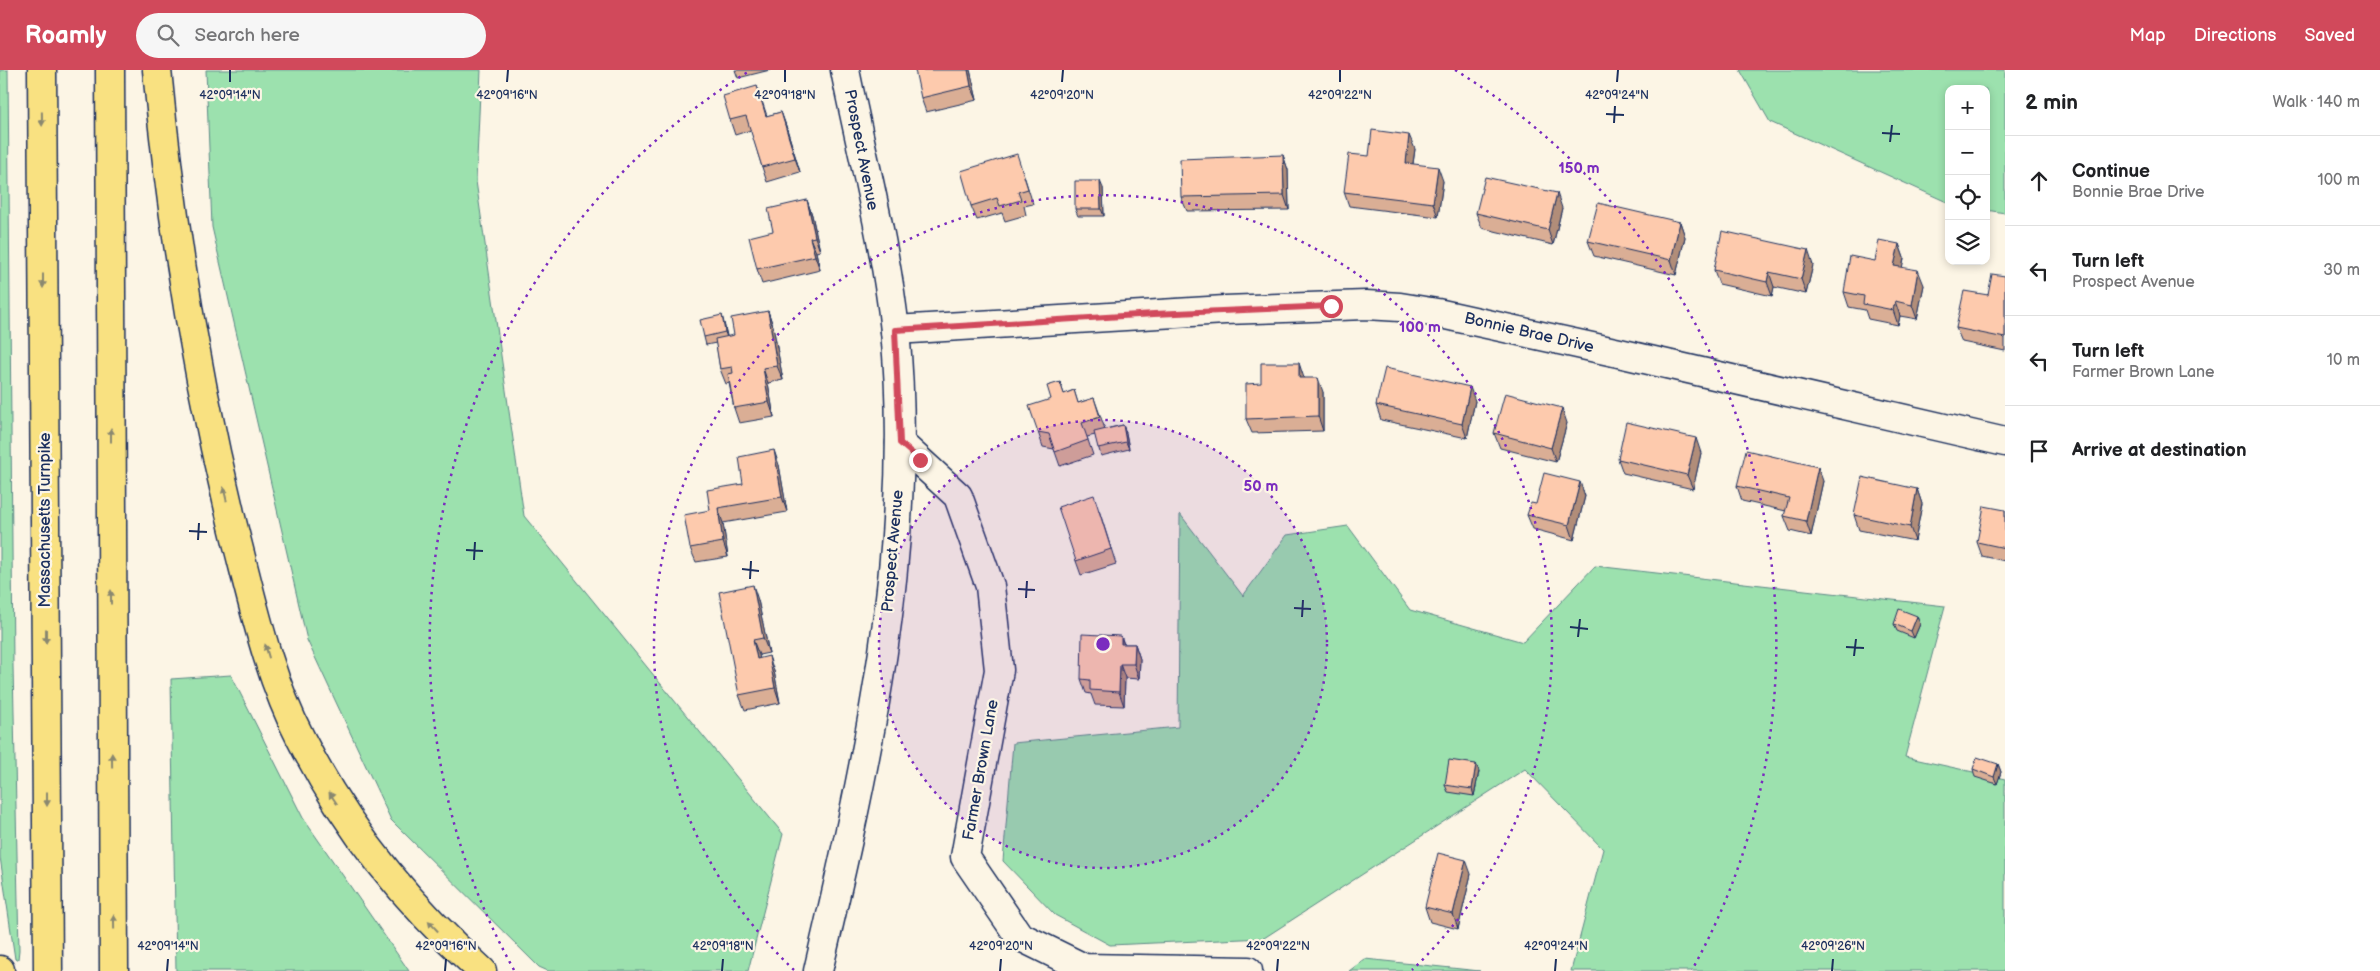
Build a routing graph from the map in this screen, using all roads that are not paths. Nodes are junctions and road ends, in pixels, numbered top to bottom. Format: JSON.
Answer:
{"nodes":[{"id":1,"x":42,"y":70,"type":"edge"},
{"id":2,"x":110,"y":70,"type":"edge"},
{"id":3,"x":157,"y":70,"type":"edge"},
{"id":4,"x":845,"y":70,"type":"edge"},
{"id":5,"x":895,"y":330,"type":"junction"},
{"id":6,"x":2005,"y":442,"type":"edge"},
{"id":7,"x":900,"y":443,"type":"junction"},
{"id":8,"x":48,"y":971,"type":"edge"},
{"id":9,"x":114,"y":971,"type":"edge"},
{"id":10,"x":482,"y":971,"type":"edge"},
{"id":11,"x":818,"y":971,"type":"edge"},
{"id":12,"x":1248,"y":971,"type":"edge"}],
"edges":[{"from":1,"to":8,"type":"highway","name":"Massachusetts Turnpike","one_way":true},
{"from":9,"to":2,"type":"highway","one_way":true},
{"from":10,"to":3,"type":"highway","one_way":true},
{"from":4,"to":5,"type":"street","name":"Prospect Avenue"},
{"from":5,"to":6,"type":"street","name":"Bonnie Brae Drive"},
{"from":5,"to":7,"type":"street","name":"Prospect Avenue"},
{"from":7,"to":11,"type":"street","name":"Prospect Avenue"},
{"from":7,"to":12,"type":"street","name":"Farmer Brown Lane"}]}
